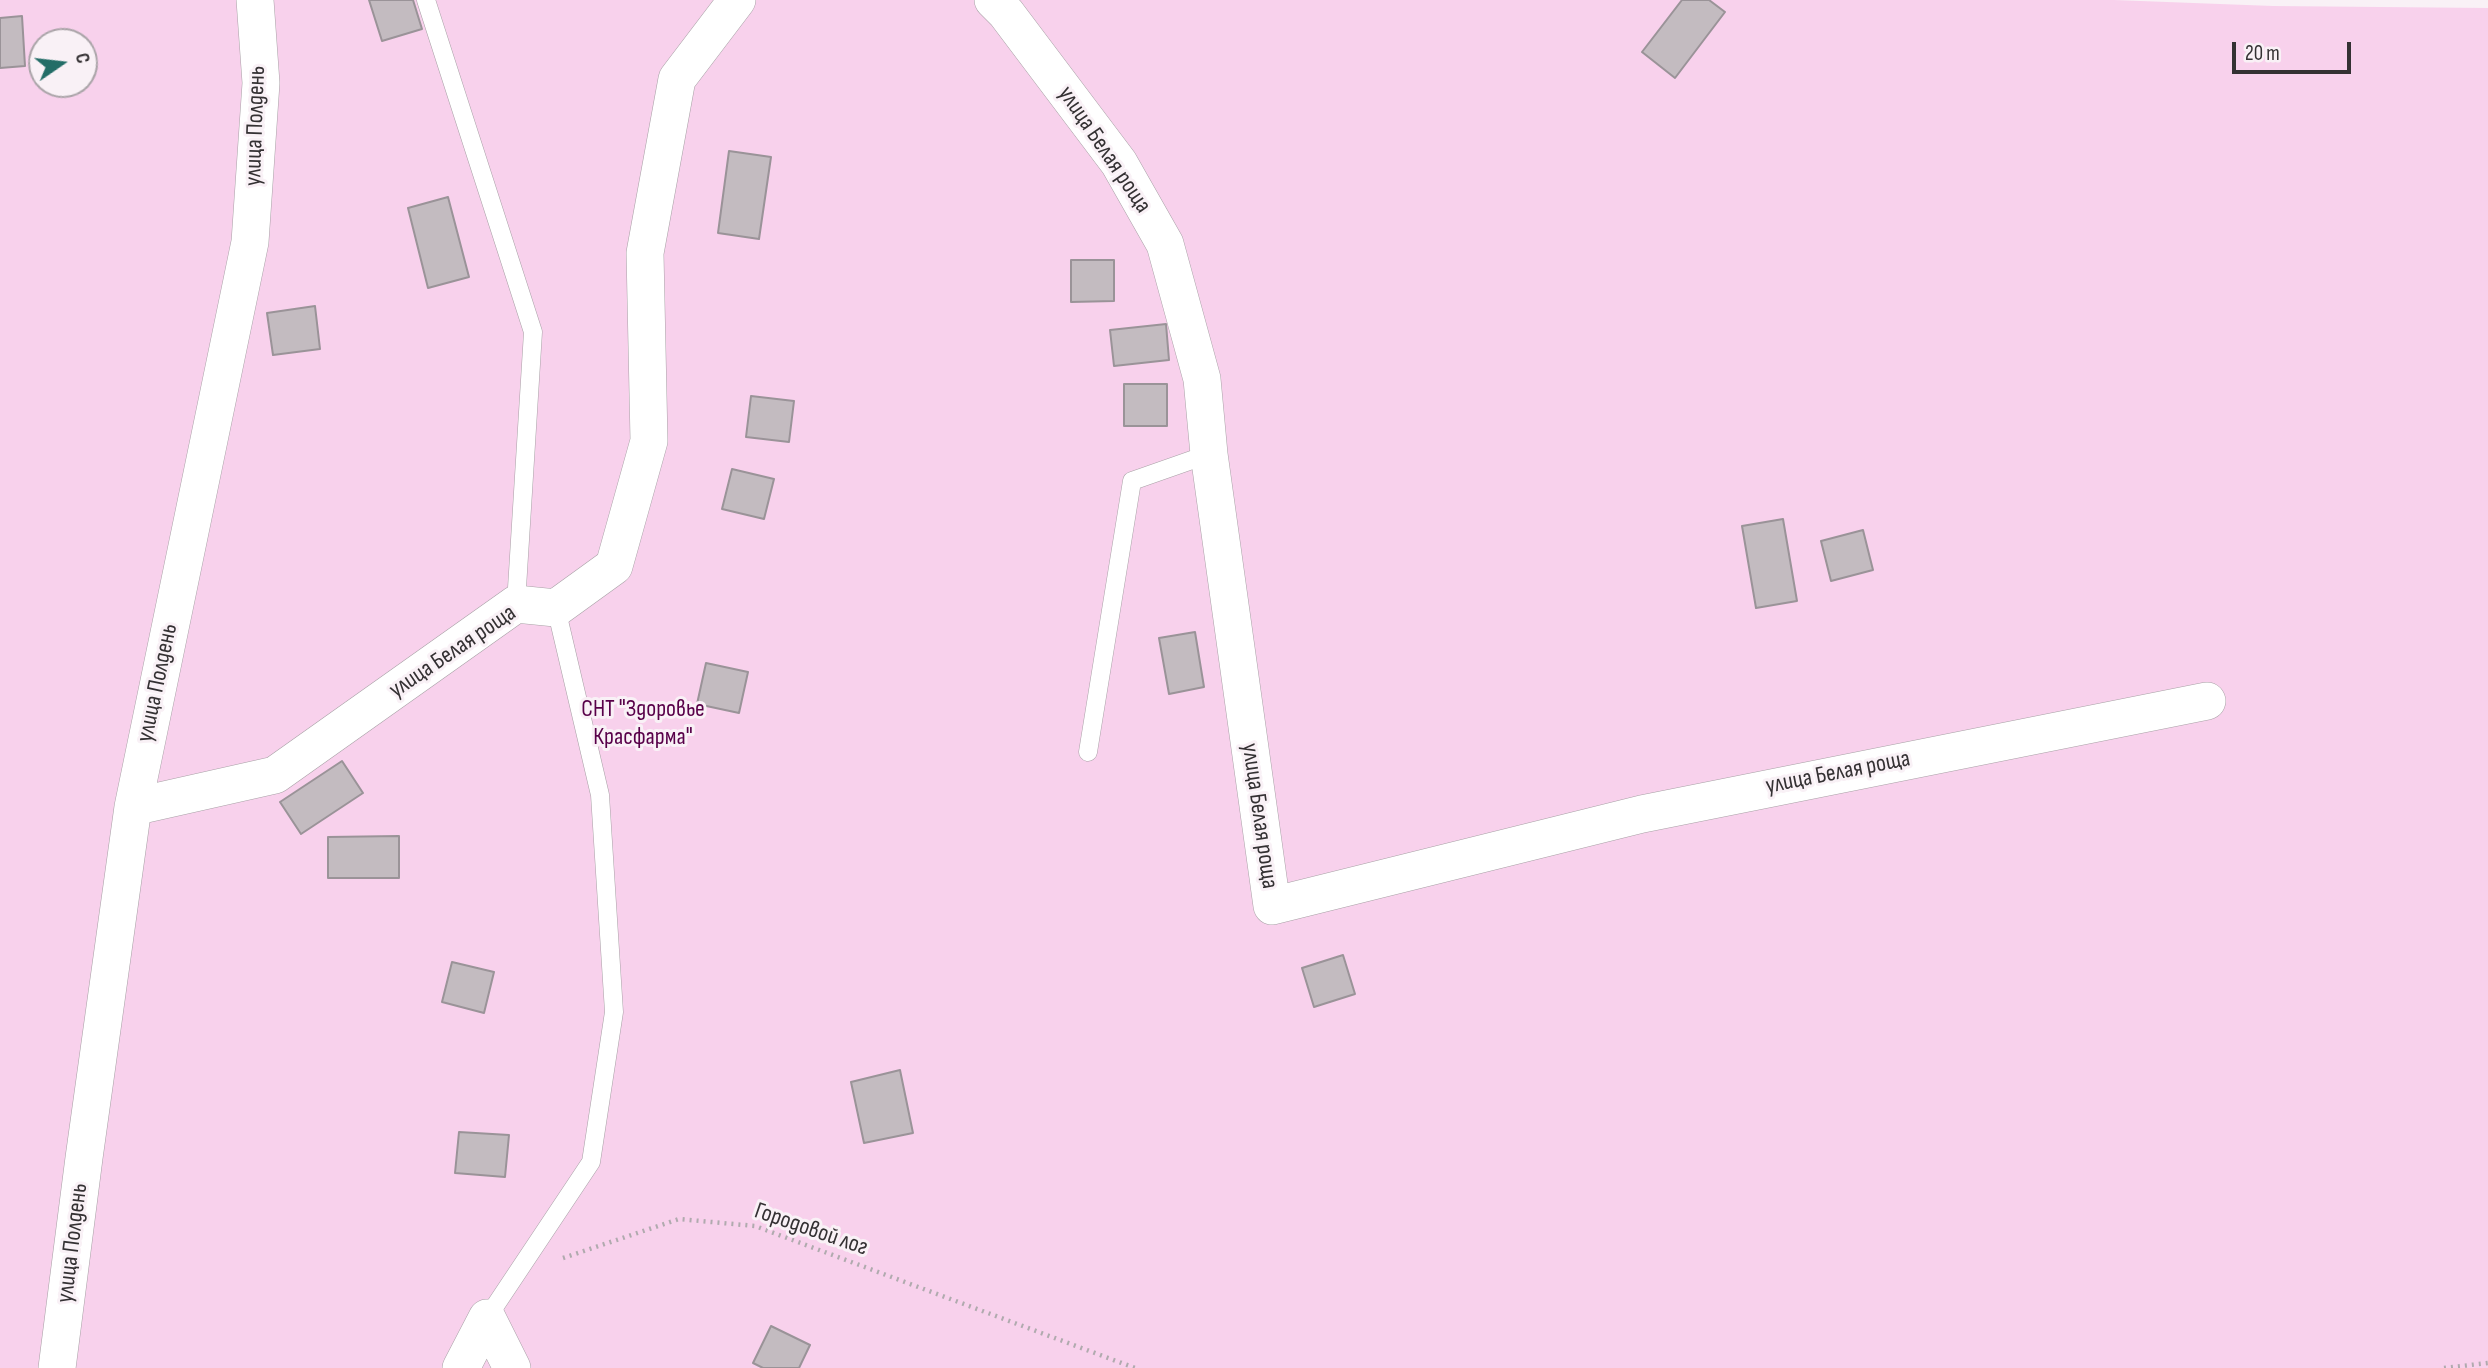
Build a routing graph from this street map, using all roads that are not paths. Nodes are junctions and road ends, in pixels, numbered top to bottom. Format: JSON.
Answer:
{"nodes":[{"id":1,"x":255,"y":0,"type":"edge"},
{"id":2,"x":426,"y":0,"type":"edge"},
{"id":3,"x":737,"y":0,"type":"edge"},
{"id":4,"x":993,"y":0,"type":"edge"},
{"id":5,"x":1209,"y":453,"type":"junction"},
{"id":6,"x":516,"y":604,"type":"junction"},
{"id":7,"x":556,"y":608,"type":"junction"},
{"id":8,"x":2207,"y":701,"type":"dead end"},
{"id":9,"x":1088,"y":752,"type":"dead end"},
{"id":10,"x":133,"y":807,"type":"junction"},
{"id":11,"x":487,"y":1318,"type":"junction"},
{"id":12,"x":57,"y":1368,"type":"edge"},
{"id":13,"x":461,"y":1368,"type":"edge"},
{"id":14,"x":512,"y":1368,"type":"edge"}],
"edges":[{"from":1,"to":10,"type":"street","name":"улица Полдень"},
{"from":2,"to":6,"type":"lane"},
{"from":3,"to":7,"type":"street"},
{"from":4,"to":5,"type":"street","name":"улица Белая роща"},
{"from":5,"to":8,"type":"street","name":"улица Белая роща"},
{"from":5,"to":9,"type":"lane"},
{"from":6,"to":7,"type":"street","name":"улица Белая роща"},
{"from":6,"to":10,"type":"street","name":"улица Белая роща"},
{"from":7,"to":11,"type":"lane"},
{"from":10,"to":12,"type":"street","name":"улица Полдень"},
{"from":11,"to":13,"type":"street"},
{"from":11,"to":14,"type":"street"}]}
